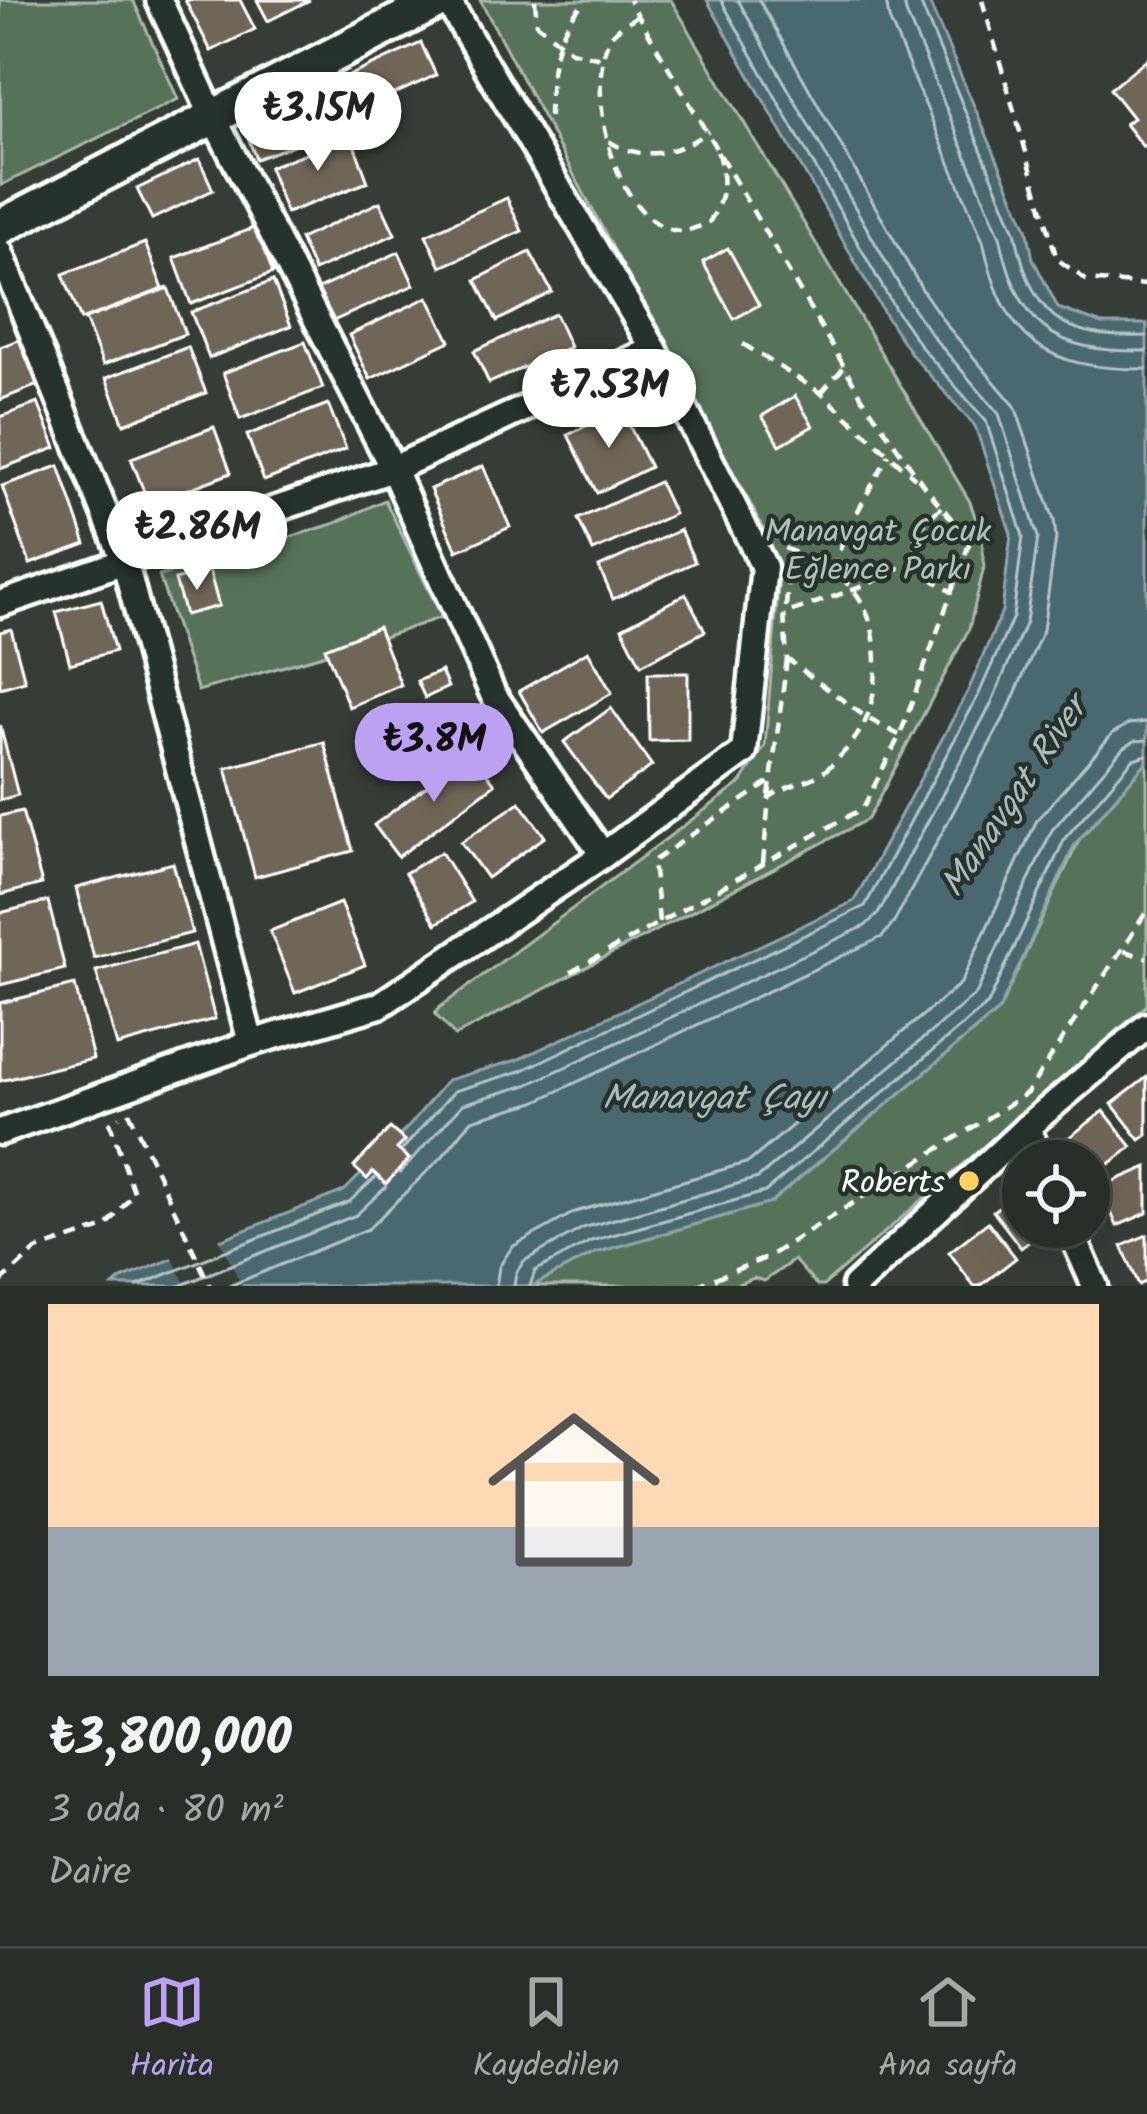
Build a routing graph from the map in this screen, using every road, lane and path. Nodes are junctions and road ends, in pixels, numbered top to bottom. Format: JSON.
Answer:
{"nodes":[{"id":1,"x":159,"y":0,"type":"edge"},
{"id":2,"x":443,"y":0,"type":"edge"},
{"id":3,"x":535,"y":0,"type":"edge"},
{"id":4,"x":586,"y":0,"type":"edge"},
{"id":5,"x":628,"y":0,"type":"edge"},
{"id":6,"x":982,"y":0,"type":"edge"},
{"id":7,"x":638,"y":15,"type":"junction"},
{"id":8,"x":559,"y":40,"type":"junction"},
{"id":9,"x":604,"y":59,"type":"junction"},
{"id":10,"x":213,"y":117,"type":"junction"},
{"id":11,"x":549,"y":117,"type":"dead end"},
{"id":12,"x":708,"y":131,"type":"junction"},
{"id":13,"x":605,"y":139,"type":"junction"},
{"id":14,"x":716,"y":145,"type":"junction"},
{"id":15,"x":0,"y":227,"type":"edge"},
{"id":16,"x":0,"y":252,"type":"edge"},
{"id":17,"x":1147,"y":285,"type":"edge"},
{"id":18,"x":743,"y":344,"type":"dead end"},
{"id":19,"x":654,"y":349,"type":"junction"},
{"id":20,"x":844,"y":366,"type":"junction"},
{"id":21,"x":821,"y":393,"type":"junction"},
{"id":22,"x":890,"y":454,"type":"junction"},
{"id":23,"x":393,"y":469,"type":"junction"},
{"id":24,"x":924,"y":486,"type":"junction"},
{"id":25,"x":941,"y":507,"type":"junction"},
{"id":26,"x":782,"y":548,"type":"dead end"},
{"id":27,"x":916,"y":559,"type":"junction"},
{"id":28,"x":125,"y":563,"type":"junction"},
{"id":29,"x":832,"y":570,"type":"junction"},
{"id":30,"x":853,"y":589,"type":"junction"},
{"id":31,"x":952,"y":592,"type":"junction"},
{"id":32,"x":0,"y":604,"type":"edge"},
{"id":33,"x":787,"y":659,"type":"junction"},
{"id":34,"x":867,"y":718,"type":"junction"},
{"id":35,"x":900,"y":735,"type":"junction"},
{"id":36,"x":771,"y":781,"type":"junction"},
{"id":37,"x":769,"y":798,"type":"junction"},
{"id":38,"x":603,"y":856,"type":"junction"},
{"id":39,"x":763,"y":865,"type":"junction"},
{"id":40,"x":1147,"y":911,"type":"edge"},
{"id":41,"x":659,"y":924,"type":"junction"},
{"id":42,"x":1121,"y":950,"type":"junction"},
{"id":43,"x":1147,"y":958,"type":"edge"},
{"id":44,"x":571,"y":973,"type":"dead end"},
{"id":45,"x":1147,"y":1026,"type":"edge"},
{"id":46,"x":251,"y":1043,"type":"junction"},
{"id":47,"x":1027,"y":1127,"type":"junction"},
{"id":48,"x":0,"y":1132,"type":"edge"},
{"id":49,"x":1032,"y":1140,"type":"edge"},
{"id":50,"x":1078,"y":1248,"type":"edge"},
{"id":51,"x":0,"y":1282,"type":"edge"},
{"id":52,"x":210,"y":1286,"type":"edge"},
{"id":53,"x":695,"y":1286,"type":"edge"},
{"id":54,"x":855,"y":1286,"type":"edge"},
{"id":55,"x":1094,"y":1286,"type":"edge"}],
"edges":[{"from":1,"to":10,"type":"street"},
{"from":2,"to":10,"type":"street"},
{"from":2,"to":19,"type":"street"},
{"from":3,"to":8,"type":"path"},
{"from":4,"to":8,"type":"path"},
{"from":5,"to":7,"type":"path"},
{"from":6,"to":17,"type":"path"},
{"from":7,"to":9,"type":"path"},
{"from":7,"to":12,"type":"path"},
{"from":8,"to":9,"type":"path"},
{"from":8,"to":11,"type":"path"},
{"from":9,"to":13,"type":"path"},
{"from":10,"to":15,"type":"street"},
{"from":10,"to":23,"type":"street"},
{"from":12,"to":13,"type":"path"},
{"from":12,"to":14,"type":"path"},
{"from":13,"to":14,"type":"path"},
{"from":14,"to":20,"type":"path"},
{"from":16,"to":28,"type":"street"},
{"from":18,"to":21,"type":"path"},
{"from":19,"to":23,"type":"street"},
{"from":19,"to":38,"type":"street"},
{"from":20,"to":21,"type":"path"},
{"from":20,"to":24,"type":"path"},
{"from":21,"to":22,"type":"path"},
{"from":22,"to":24,"type":"path"},
{"from":22,"to":29,"type":"path"},
{"from":23,"to":28,"type":"street"},
{"from":23,"to":38,"type":"street"},
{"from":24,"to":25,"type":"path"},
{"from":25,"to":27,"type":"path"},
{"from":25,"to":31,"type":"path"},
{"from":26,"to":29,"type":"path"},
{"from":27,"to":30,"type":"path"},
{"from":27,"to":31,"type":"path"},
{"from":28,"to":32,"type":"street"},
{"from":28,"to":46,"type":"street"},
{"from":29,"to":30,"type":"path"},
{"from":30,"to":33,"type":"path"},
{"from":30,"to":34,"type":"path"},
{"from":31,"to":35,"type":"path"},
{"from":33,"to":34,"type":"path"},
{"from":33,"to":36,"type":"path"},
{"from":34,"to":35,"type":"path"},
{"from":34,"to":37,"type":"path"},
{"from":35,"to":39,"type":"path"},
{"from":36,"to":37,"type":"path"},
{"from":36,"to":41,"type":"path"},
{"from":37,"to":39,"type":"path"},
{"from":38,"to":46,"type":"street"},
{"from":39,"to":41,"type":"path"},
{"from":40,"to":42,"type":"path"},
{"from":41,"to":44,"type":"path"},
{"from":42,"to":43,"type":"path"},
{"from":42,"to":53,"type":"path"},
{"from":45,"to":47,"type":"street"},
{"from":46,"to":48,"type":"street"},
{"from":47,"to":49,"type":"street"},
{"from":47,"to":54,"type":"street"},
{"from":50,"to":55,"type":"street"},
{"from":51,"to":52,"type":"path"}]}
